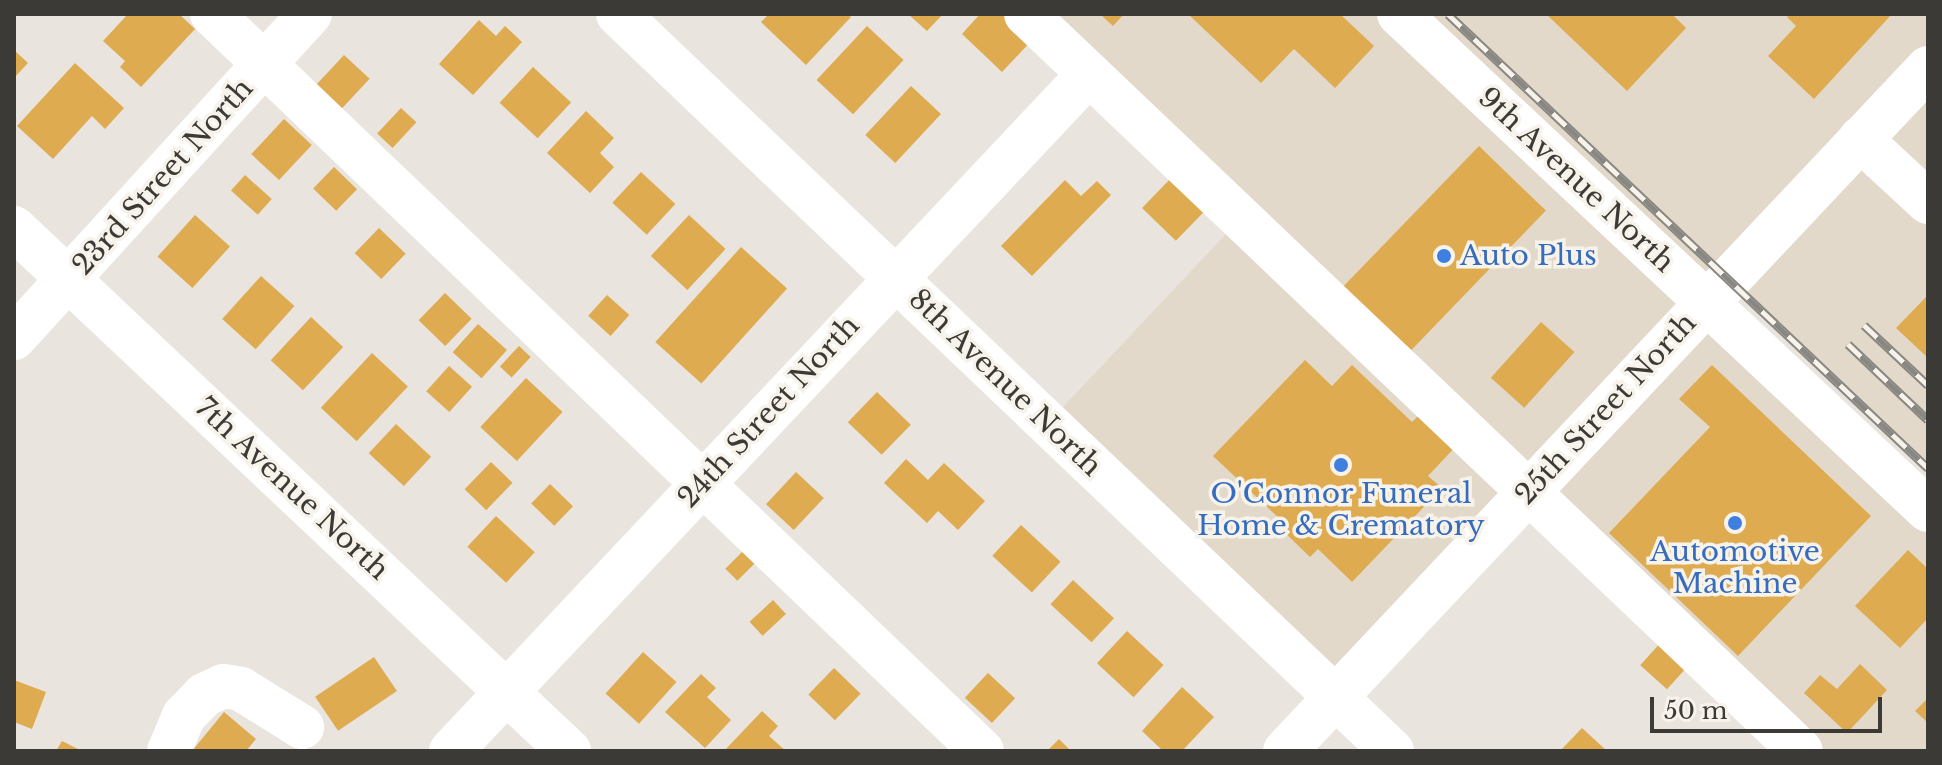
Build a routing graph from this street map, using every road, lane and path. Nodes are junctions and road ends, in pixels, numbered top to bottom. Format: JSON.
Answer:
{"nodes":[{"id":1,"x":212,"y":14,"type":"edge"},
{"id":2,"x":310,"y":14,"type":"edge"},
{"id":3,"x":618,"y":14,"type":"edge"},
{"id":4,"x":1026,"y":14,"type":"edge"},
{"id":5,"x":1399,"y":14,"type":"edge"},
{"id":6,"x":265,"y":64,"type":"junction"},
{"id":7,"x":1928,"y":68,"type":"edge"},
{"id":8,"x":1089,"y":74,"type":"junction"},
{"id":9,"x":1860,"y":139,"type":"junction"},
{"id":10,"x":1928,"y":202,"type":"edge"},
{"id":11,"x":14,"y":228,"type":"edge"},
{"id":12,"x":895,"y":278,"type":"junction"},
{"id":13,"x":69,"y":280,"type":"junction"},
{"id":14,"x":1706,"y":302,"type":"junction"},
{"id":15,"x":14,"y":338,"type":"edge"},
{"id":16,"x":700,"y":486,"type":"junction"},
{"id":17,"x":1527,"y":493,"type":"junction"},
{"id":18,"x":1928,"y":510,"type":"edge"},
{"id":19,"x":507,"y":692,"type":"junction"},
{"id":20,"x":1335,"y":697,"type":"junction"},
{"id":21,"x":302,"y":727,"type":"dead end"},
{"id":22,"x":169,"y":751,"type":"edge"},
{"id":23,"x":451,"y":751,"type":"edge"},
{"id":24,"x":569,"y":751,"type":"edge"},
{"id":25,"x":982,"y":751,"type":"edge"},
{"id":26,"x":1285,"y":751,"type":"edge"},
{"id":27,"x":1392,"y":751,"type":"edge"},
{"id":28,"x":1801,"y":751,"type":"edge"}],
"edges":[{"from":1,"to":6,"type":"street"},
{"from":2,"to":6,"type":"street","name":"23rd Street North"},
{"from":3,"to":12,"type":"street","name":"8th Avenue North"},
{"from":4,"to":8,"type":"street"},
{"from":5,"to":14,"type":"street","name":"9th Avenue North"},
{"from":6,"to":13,"type":"street","name":"23rd Street North"},
{"from":6,"to":16,"type":"street"},
{"from":7,"to":9,"type":"street","name":"25th Street North"},
{"from":8,"to":12,"type":"street","name":"24th Street North"},
{"from":8,"to":17,"type":"street"},
{"from":9,"to":10,"type":"street"},
{"from":9,"to":14,"type":"street","name":"25th Street North"},
{"from":11,"to":13,"type":"street","name":"7th Avenue North"},
{"from":12,"to":16,"type":"street","name":"24th Street North"},
{"from":12,"to":20,"type":"street","name":"8th Avenue North"},
{"from":13,"to":15,"type":"street","name":"23rd Street North"},
{"from":13,"to":19,"type":"street","name":"7th Avenue North"},
{"from":14,"to":17,"type":"street","name":"25th Street North"},
{"from":14,"to":18,"type":"street","name":"9th Avenue North"},
{"from":16,"to":19,"type":"street","name":"24th Street North"},
{"from":16,"to":25,"type":"street"},
{"from":17,"to":20,"type":"street","name":"25th Street North"},
{"from":17,"to":28,"type":"street"},
{"from":19,"to":23,"type":"street","name":"24th Street North"},
{"from":19,"to":24,"type":"street","name":"7th Avenue North"},
{"from":20,"to":26,"type":"street","name":"25th Street North"},
{"from":20,"to":27,"type":"street","name":"8th Avenue North"},
{"from":21,"to":22,"type":"street"}]}
